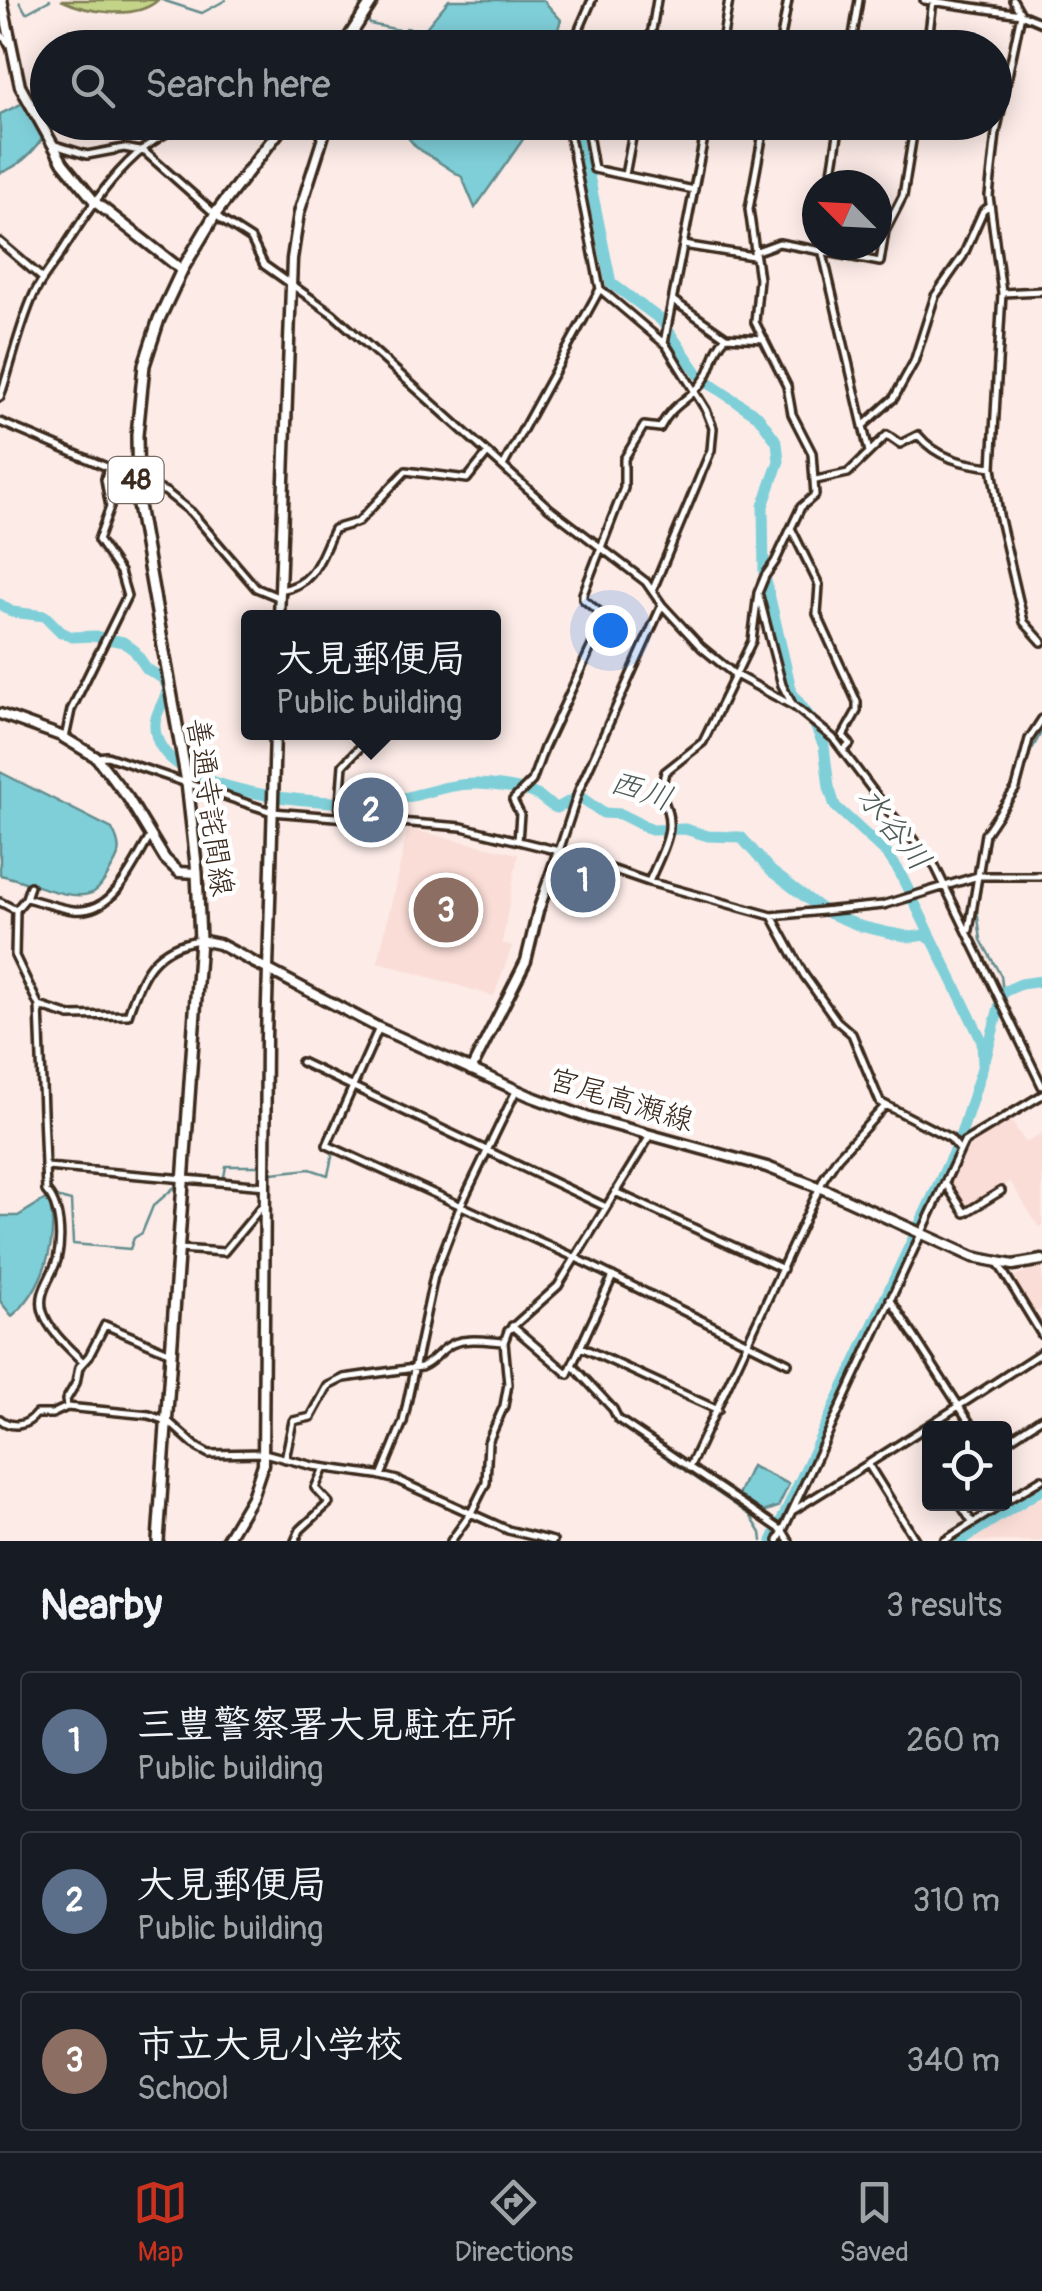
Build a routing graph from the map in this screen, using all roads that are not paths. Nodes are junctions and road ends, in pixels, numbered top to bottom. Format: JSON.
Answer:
{"nodes":[{"id":1,"x":2,"y":0,"type":"edge"},
{"id":2,"x":373,"y":0,"type":"edge"},
{"id":3,"x":592,"y":0,"type":"edge"},
{"id":4,"x":657,"y":0,"type":"edge"},
{"id":5,"x":728,"y":0,"type":"edge"},
{"id":6,"x":788,"y":0,"type":"edge"},
{"id":7,"x":860,"y":0,"type":"edge"},
{"id":8,"x":924,"y":0,"type":"edge"},
{"id":9,"x":1013,"y":0,"type":"edge"},
{"id":10,"x":934,"y":1,"type":"edge"},
{"id":11,"x":1021,"y":14,"type":"junction"},
{"id":12,"x":1042,"y":23,"type":"edge"},
{"id":13,"x":354,"y":30,"type":"edge"},
{"id":14,"x":579,"y":30,"type":"edge"},
{"id":15,"x":652,"y":30,"type":"edge"},
{"id":16,"x":724,"y":30,"type":"edge"},
{"id":17,"x":782,"y":30,"type":"edge"},
{"id":18,"x":854,"y":30,"type":"edge"},
{"id":19,"x":929,"y":30,"type":"edge"},
{"id":20,"x":0,"y":33,"type":"edge"},
{"id":21,"x":10,"y":46,"type":"junction"},
{"id":22,"x":1012,"y":57,"type":"edge"},
{"id":23,"x":30,"y":107,"type":"edge"},
{"id":24,"x":50,"y":140,"type":"edge"},
{"id":25,"x":156,"y":140,"type":"edge"},
{"id":26,"x":272,"y":140,"type":"edge"},
{"id":27,"x":322,"y":140,"type":"edge"},
{"id":28,"x":571,"y":140,"type":"edge"},
{"id":29,"x":589,"y":140,"type":"edge"},
{"id":30,"x":632,"y":140,"type":"edge"},
{"id":31,"x":703,"y":140,"type":"edge"},
{"id":32,"x":762,"y":140,"type":"edge"},
{"id":33,"x":837,"y":140,"type":"edge"},
{"id":34,"x":913,"y":140,"type":"edge"},
{"id":35,"x":995,"y":140,"type":"edge"},
{"id":36,"x":52,"y":144,"type":"junction"},
{"id":37,"x":141,"y":150,"type":"junction"},
{"id":38,"x":832,"y":170,"type":"edge"},
{"id":39,"x":625,"y":176,"type":"junction"},
{"id":40,"x":694,"y":190,"type":"junction"},
{"id":41,"x":95,"y":202,"type":"junction"},
{"id":42,"x":989,"y":207,"type":"junction"},
{"id":43,"x":216,"y":213,"type":"junction"},
{"id":44,"x":892,"y":217,"type":"edge"},
{"id":45,"x":0,"y":242,"type":"edge"},
{"id":46,"x":684,"y":245,"type":"junction"},
{"id":47,"x":802,"y":246,"type":"edge"},
{"id":48,"x":754,"y":254,"type":"junction"},
{"id":49,"x":824,"y":260,"type":"edge"},
{"id":50,"x":182,"y":270,"type":"junction"},
{"id":51,"x":42,"y":278,"type":"junction"},
{"id":52,"x":291,"y":282,"type":"junction"},
{"id":53,"x":600,"y":289,"type":"junction"},
{"id":54,"x":1042,"y":291,"type":"edge"},
{"id":55,"x":1002,"y":293,"type":"junction"},
{"id":56,"x":673,"y":300,"type":"junction"},
{"id":57,"x":726,"y":337,"type":"junction"},
{"id":58,"x":764,"y":339,"type":"junction"},
{"id":59,"x":664,"y":343,"type":"junction"},
{"id":60,"x":696,"y":391,"type":"junction"},
{"id":61,"x":0,"y":397,"type":"edge"},
{"id":62,"x":0,"y":422,"type":"edge"},
{"id":63,"x":864,"y":425,"type":"junction"},
{"id":64,"x":870,"y":452,"type":"junction"},
{"id":65,"x":487,"y":454,"type":"junction"},
{"id":66,"x":108,"y":467,"type":"junction"},
{"id":67,"x":502,"y":467,"type":"junction"},
{"id":68,"x":992,"y":467,"type":"junction"},
{"id":69,"x":136,"y":478,"type":"junction"},
{"id":70,"x":816,"y":480,"type":"junction"},
{"id":71,"x":790,"y":528,"type":"junction"},
{"id":72,"x":602,"y":548,"type":"junction"},
{"id":73,"x":653,"y":592,"type":"junction"},
{"id":74,"x":758,"y":593,"type":"junction"},
{"id":75,"x":279,"y":594,"type":"junction"},
{"id":76,"x":662,"y":605,"type":"junction"},
{"id":77,"x":279,"y":610,"type":"edge"},
{"id":78,"x":1042,"y":642,"type":"edge"},
{"id":79,"x":734,"y":674,"type":"junction"},
{"id":80,"x":795,"y":707,"type":"junction"},
{"id":81,"x":0,"y":714,"type":"edge"},
{"id":82,"x":1042,"y":720,"type":"edge"},
{"id":83,"x":65,"y":738,"type":"junction"},
{"id":84,"x":275,"y":740,"type":"edge"},
{"id":85,"x":366,"y":740,"type":"edge"},
{"id":86,"x":842,"y":750,"type":"junction"},
{"id":87,"x":96,"y":757,"type":"junction"},
{"id":88,"x":187,"y":782,"type":"junction"},
{"id":89,"x":272,"y":812,"type":"junction"},
{"id":90,"x":339,"y":816,"type":"junction"},
{"id":91,"x":152,"y":834,"type":"junction"},
{"id":92,"x":518,"y":841,"type":"junction"},
{"id":93,"x":559,"y":852,"type":"junction"},
{"id":94,"x":197,"y":874,"type":"junction"},
{"id":95,"x":981,"y":876,"type":"junction"},
{"id":96,"x":1042,"y":876,"type":"edge"},
{"id":97,"x":650,"y":882,"type":"junction"},
{"id":98,"x":944,"y":884,"type":"junction"},
{"id":99,"x":30,"y":886,"type":"dead end"},
{"id":100,"x":26,"y":898,"type":"junction"},
{"id":101,"x":0,"y":902,"type":"edge"},
{"id":102,"x":16,"y":910,"type":"junction"},
{"id":103,"x":772,"y":916,"type":"junction"},
{"id":104,"x":969,"y":932,"type":"junction"},
{"id":105,"x":200,"y":940,"type":"junction"},
{"id":106,"x":268,"y":972,"type":"junction"},
{"id":107,"x":39,"y":1006,"type":"junction"},
{"id":108,"x":379,"y":1028,"type":"junction"},
{"id":109,"x":300,"y":1062,"type":"dead end"},
{"id":110,"x":472,"y":1070,"type":"junction"},
{"id":111,"x":352,"y":1086,"type":"junction"},
{"id":112,"x":1042,"y":1086,"type":"edge"},
{"id":113,"x":516,"y":1090,"type":"junction"},
{"id":114,"x":1042,"y":1095,"type":"edge"},
{"id":115,"x":885,"y":1106,"type":"junction"},
{"id":116,"x":648,"y":1139,"type":"dead end"},
{"id":117,"x":961,"y":1150,"type":"junction"},
{"id":118,"x":488,"y":1151,"type":"junction"},
{"id":119,"x":46,"y":1167,"type":"junction"},
{"id":120,"x":184,"y":1179,"type":"junction"},
{"id":121,"x":945,"y":1184,"type":"junction"},
{"id":122,"x":266,"y":1186,"type":"junction"},
{"id":123,"x":820,"y":1188,"type":"junction"},
{"id":124,"x":1001,"y":1191,"type":"dead end"},
{"id":125,"x":615,"y":1192,"type":"junction"},
{"id":126,"x":264,"y":1204,"type":"junction"},
{"id":127,"x":461,"y":1206,"type":"junction"},
{"id":128,"x":606,"y":1207,"type":"junction"},
{"id":129,"x":922,"y":1233,"type":"junction"},
{"id":130,"x":179,"y":1249,"type":"junction"},
{"id":131,"x":574,"y":1257,"type":"junction"},
{"id":132,"x":1042,"y":1260,"type":"edge"},
{"id":133,"x":998,"y":1263,"type":"junction"},
{"id":134,"x":783,"y":1269,"type":"junction"},
{"id":135,"x":613,"y":1276,"type":"junction"},
{"id":136,"x":890,"y":1299,"type":"junction"},
{"id":137,"x":512,"y":1326,"type":"junction"},
{"id":138,"x":1042,"y":1335,"type":"edge"},
{"id":139,"x":504,"y":1342,"type":"junction"},
{"id":140,"x":749,"y":1344,"type":"junction"},
{"id":141,"x":581,"y":1346,"type":"junction"},
{"id":142,"x":170,"y":1352,"type":"junction"},
{"id":143,"x":1042,"y":1352,"type":"edge"},
{"id":144,"x":83,"y":1362,"type":"junction"},
{"id":145,"x":788,"y":1363,"type":"dead end"},
{"id":146,"x":572,"y":1366,"type":"junction"},
{"id":147,"x":413,"y":1368,"type":"junction"},
{"id":148,"x":67,"y":1406,"type":"junction"},
{"id":149,"x":959,"y":1406,"type":"junction"},
{"id":150,"x":718,"y":1410,"type":"junction"},
{"id":151,"x":0,"y":1418,"type":"edge"},
{"id":152,"x":1042,"y":1418,"type":"edge"},
{"id":153,"x":166,"y":1421,"type":"junction"},
{"id":154,"x":969,"y":1421,"type":"edge"},
{"id":155,"x":1012,"y":1437,"type":"edge"},
{"id":156,"x":264,"y":1453,"type":"junction"},
{"id":157,"x":285,"y":1459,"type":"junction"},
{"id":158,"x":868,"y":1464,"type":"junction"},
{"id":159,"x":324,"y":1468,"type":"junction"},
{"id":160,"x":689,"y":1468,"type":"junction"},
{"id":161,"x":381,"y":1476,"type":"junction"},
{"id":162,"x":1042,"y":1479,"type":"edge"},
{"id":163,"x":1012,"y":1498,"type":"edge"},
{"id":164,"x":792,"y":1511,"type":"junction"},
{"id":165,"x":964,"y":1511,"type":"edge"},
{"id":166,"x":991,"y":1511,"type":"edge"},
{"id":167,"x":470,"y":1513,"type":"junction"},
{"id":168,"x":972,"y":1523,"type":"junction"},
{"id":169,"x":779,"y":1529,"type":"junction"},
{"id":170,"x":158,"y":1541,"type":"edge"},
{"id":171,"x":226,"y":1541,"type":"edge"},
{"id":172,"x":295,"y":1541,"type":"edge"},
{"id":173,"x":451,"y":1541,"type":"edge"},
{"id":174,"x":553,"y":1541,"type":"edge"},
{"id":175,"x":778,"y":1541,"type":"edge"},
{"id":176,"x":790,"y":1541,"type":"edge"},
{"id":177,"x":916,"y":1541,"type":"edge"},
{"id":178,"x":944,"y":1541,"type":"edge"}],
"edges":[{"from":1,"to":21,"type":"street"},
{"from":2,"to":13,"type":"main road"},
{"from":3,"to":14,"type":"street"},
{"from":4,"to":15,"type":"street"},
{"from":5,"to":16,"type":"street"},
{"from":6,"to":17,"type":"street"},
{"from":7,"to":18,"type":"street"},
{"from":8,"to":10,"type":"street"},
{"from":9,"to":11,"type":"street"},
{"from":10,"to":11,"type":"street"},
{"from":10,"to":19,"type":"street"},
{"from":11,"to":12,"type":"street"},
{"from":11,"to":22,"type":"street"},
{"from":20,"to":21,"type":"street"},
{"from":21,"to":23,"type":"street"},
{"from":24,"to":36,"type":"street"},
{"from":25,"to":37,"type":"street"},
{"from":26,"to":43,"type":"main road","name":"善通寺詫間線","number":"48"},
{"from":27,"to":52,"type":"street"},
{"from":28,"to":53,"type":"street"},
{"from":29,"to":39,"type":"street"},
{"from":30,"to":39,"type":"street"},
{"from":31,"to":40,"type":"street"},
{"from":32,"to":48,"type":"street"},
{"from":33,"to":38,"type":"street"},
{"from":34,"to":44,"type":"street"},
{"from":35,"to":42,"type":"street"},
{"from":36,"to":37,"type":"street"},
{"from":36,"to":41,"type":"street"},
{"from":37,"to":41,"type":"street"},
{"from":37,"to":43,"type":"street"},
{"from":39,"to":40,"type":"street"},
{"from":40,"to":46,"type":"street"},
{"from":41,"to":50,"type":"street"},
{"from":41,"to":51,"type":"street"},
{"from":42,"to":55,"type":"street"},
{"from":42,"to":63,"type":"street"},
{"from":43,"to":50,"type":"main road","name":"善通寺詫間線","number":"48"},
{"from":43,"to":52,"type":"street"},
{"from":45,"to":51,"type":"street"},
{"from":46,"to":48,"type":"street"},
{"from":46,"to":56,"type":"street"},
{"from":47,"to":48,"type":"street"},
{"from":48,"to":58,"type":"street"},
{"from":49,"to":63,"type":"street"},
{"from":50,"to":69,"type":"main road","name":"善通寺詫間線","number":"48"},
{"from":51,"to":61,"type":"street"},
{"from":52,"to":65,"type":"street"},
{"from":52,"to":75,"type":"street"},
{"from":53,"to":59,"type":"street"},
{"from":53,"to":67,"type":"street"},
{"from":54,"to":55,"type":"street"},
{"from":55,"to":68,"type":"street"},
{"from":56,"to":57,"type":"street"},
{"from":56,"to":59,"type":"street"},
{"from":57,"to":58,"type":"street"},
{"from":57,"to":60,"type":"street"},
{"from":58,"to":70,"type":"street"},
{"from":59,"to":60,"type":"street"},
{"from":60,"to":72,"type":"street"},
{"from":60,"to":73,"type":"street"},
{"from":62,"to":66,"type":"street"},
{"from":63,"to":64,"type":"street"},
{"from":64,"to":68,"type":"street"},
{"from":64,"to":70,"type":"street"},
{"from":65,"to":67,"type":"street"},
{"from":65,"to":75,"type":"street"},
{"from":66,"to":69,"type":"street"},
{"from":66,"to":83,"type":"street"},
{"from":67,"to":72,"type":"street"},
{"from":68,"to":78,"type":"street"},
{"from":69,"to":75,"type":"street"},
{"from":69,"to":88,"type":"main road","name":"善通寺詫間線","number":"48"},
{"from":70,"to":71,"type":"street"},
{"from":71,"to":74,"type":"street"},
{"from":71,"to":86,"type":"street"},
{"from":72,"to":73,"type":"street"},
{"from":72,"to":92,"type":"street"},
{"from":73,"to":76,"type":"street"},
{"from":74,"to":79,"type":"street"},
{"from":74,"to":80,"type":"street"},
{"from":75,"to":77,"type":"street"},
{"from":76,"to":79,"type":"street"},
{"from":76,"to":93,"type":"street"},
{"from":79,"to":80,"type":"street"},
{"from":79,"to":97,"type":"street"},
{"from":80,"to":86,"type":"street"},
{"from":81,"to":83,"type":"street"},
{"from":82,"to":95,"type":"street"},
{"from":83,"to":87,"type":"street"},
{"from":84,"to":89,"type":"street"},
{"from":85,"to":90,"type":"street"},
{"from":86,"to":98,"type":"street"},
{"from":87,"to":88,"type":"street"},
{"from":87,"to":91,"type":"street"},
{"from":88,"to":89,"type":"street"},
{"from":88,"to":94,"type":"main road","name":"善通寺詫間線","number":"48"},
{"from":89,"to":90,"type":"street"},
{"from":89,"to":106,"type":"street"},
{"from":90,"to":92,"type":"street"},
{"from":91,"to":94,"type":"street"},
{"from":91,"to":100,"type":"street"},
{"from":92,"to":93,"type":"street"},
{"from":93,"to":97,"type":"street"},
{"from":93,"to":110,"type":"street"},
{"from":94,"to":105,"type":"main road","name":"善通寺詫間線","number":"48"},
{"from":95,"to":96,"type":"street"},
{"from":95,"to":98,"type":"street"},
{"from":95,"to":104,"type":"street"},
{"from":97,"to":103,"type":"street"},
{"from":98,"to":103,"type":"street"},
{"from":98,"to":104,"type":"street"},
{"from":99,"to":100,"type":"street"},
{"from":100,"to":102,"type":"street"},
{"from":101,"to":102,"type":"street"},
{"from":102,"to":107,"type":"street"},
{"from":103,"to":115,"type":"street"},
{"from":104,"to":112,"type":"street"},
{"from":105,"to":106,"type":"street","name":"宮尾高瀬線"},
{"from":105,"to":107,"type":"street"},
{"from":105,"to":120,"type":"main road","name":"善通寺詫間線","number":"48"},
{"from":106,"to":108,"type":"street","name":"宮尾高瀬線"},
{"from":106,"to":122,"type":"street"},
{"from":107,"to":119,"type":"street"},
{"from":108,"to":110,"type":"street","name":"宮尾高瀬線"},
{"from":108,"to":111,"type":"street"},
{"from":109,"to":111,"type":"street"},
{"from":110,"to":113,"type":"street","name":"宮尾高瀬線"},
{"from":111,"to":118,"type":"street"},
{"from":111,"to":127,"type":"street"},
{"from":113,"to":118,"type":"street"},
{"from":113,"to":123,"type":"street","name":"宮尾高瀬線"},
{"from":114,"to":117,"type":"street"},
{"from":115,"to":117,"type":"street"},
{"from":115,"to":123,"type":"street"},
{"from":116,"to":125,"type":"street"},
{"from":117,"to":121,"type":"street"},
{"from":118,"to":127,"type":"street"},
{"from":118,"to":128,"type":"street"},
{"from":119,"to":120,"type":"street"},
{"from":119,"to":144,"type":"street"},
{"from":120,"to":122,"type":"street"},
{"from":120,"to":130,"type":"main road","name":"善通寺詫間線","number":"48"},
{"from":121,"to":124,"type":"street"},
{"from":121,"to":129,"type":"street"},
{"from":122,"to":126,"type":"street"},
{"from":123,"to":129,"type":"street","name":"宮尾高瀬線"},
{"from":123,"to":134,"type":"street"},
{"from":125,"to":128,"type":"street"},
{"from":125,"to":134,"type":"street"},
{"from":126,"to":130,"type":"street"},
{"from":126,"to":156,"type":"street"},
{"from":127,"to":131,"type":"street"},
{"from":127,"to":147,"type":"street"},
{"from":128,"to":131,"type":"street"},
{"from":129,"to":133,"type":"street","name":"宮尾高瀬線"},
{"from":129,"to":136,"type":"street"},
{"from":130,"to":142,"type":"main road","name":"善通寺詫間線","number":"48"},
{"from":131,"to":135,"type":"street"},
{"from":131,"to":137,"type":"street"},
{"from":132,"to":133,"type":"street","name":"宮尾高瀬線"},
{"from":133,"to":138,"type":"street"},
{"from":134,"to":140,"type":"street"},
{"from":135,"to":140,"type":"street"},
{"from":135,"to":141,"type":"street"},
{"from":136,"to":149,"type":"street"},
{"from":136,"to":164,"type":"street"},
{"from":137,"to":139,"type":"street"},
{"from":137,"to":146,"type":"street"},
{"from":139,"to":147,"type":"street"},
{"from":139,"to":167,"type":"street"},
{"from":140,"to":145,"type":"street"},
{"from":140,"to":150,"type":"street"},
{"from":141,"to":146,"type":"street"},
{"from":141,"to":150,"type":"street"},
{"from":142,"to":144,"type":"street"},
{"from":142,"to":153,"type":"main road","name":"善通寺詫間線","number":"48"},
{"from":143,"to":149,"type":"street"},
{"from":144,"to":148,"type":"street"},
{"from":146,"to":160,"type":"street"},
{"from":147,"to":157,"type":"street"},
{"from":147,"to":161,"type":"street"},
{"from":148,"to":151,"type":"street"},
{"from":148,"to":153,"type":"street"},
{"from":149,"to":154,"type":"street"},
{"from":149,"to":158,"type":"street"},
{"from":150,"to":160,"type":"street"},
{"from":152,"to":155,"type":"street"},
{"from":153,"to":156,"type":"street"},
{"from":153,"to":170,"type":"main road","name":"善通寺詫間線","number":"48"},
{"from":156,"to":157,"type":"street"},
{"from":156,"to":171,"type":"street"},
{"from":157,"to":159,"type":"street"},
{"from":158,"to":164,"type":"street"},
{"from":158,"to":177,"type":"street"},
{"from":159,"to":161,"type":"street"},
{"from":159,"to":172,"type":"street"},
{"from":160,"to":169,"type":"street"},
{"from":161,"to":167,"type":"street"},
{"from":162,"to":163,"type":"street"},
{"from":164,"to":169,"type":"street"},
{"from":165,"to":168,"type":"street"},
{"from":166,"to":168,"type":"street"},
{"from":167,"to":173,"type":"street"},
{"from":167,"to":174,"type":"street"},
{"from":168,"to":178,"type":"street"},
{"from":169,"to":175,"type":"street"},
{"from":169,"to":176,"type":"street"}]}
